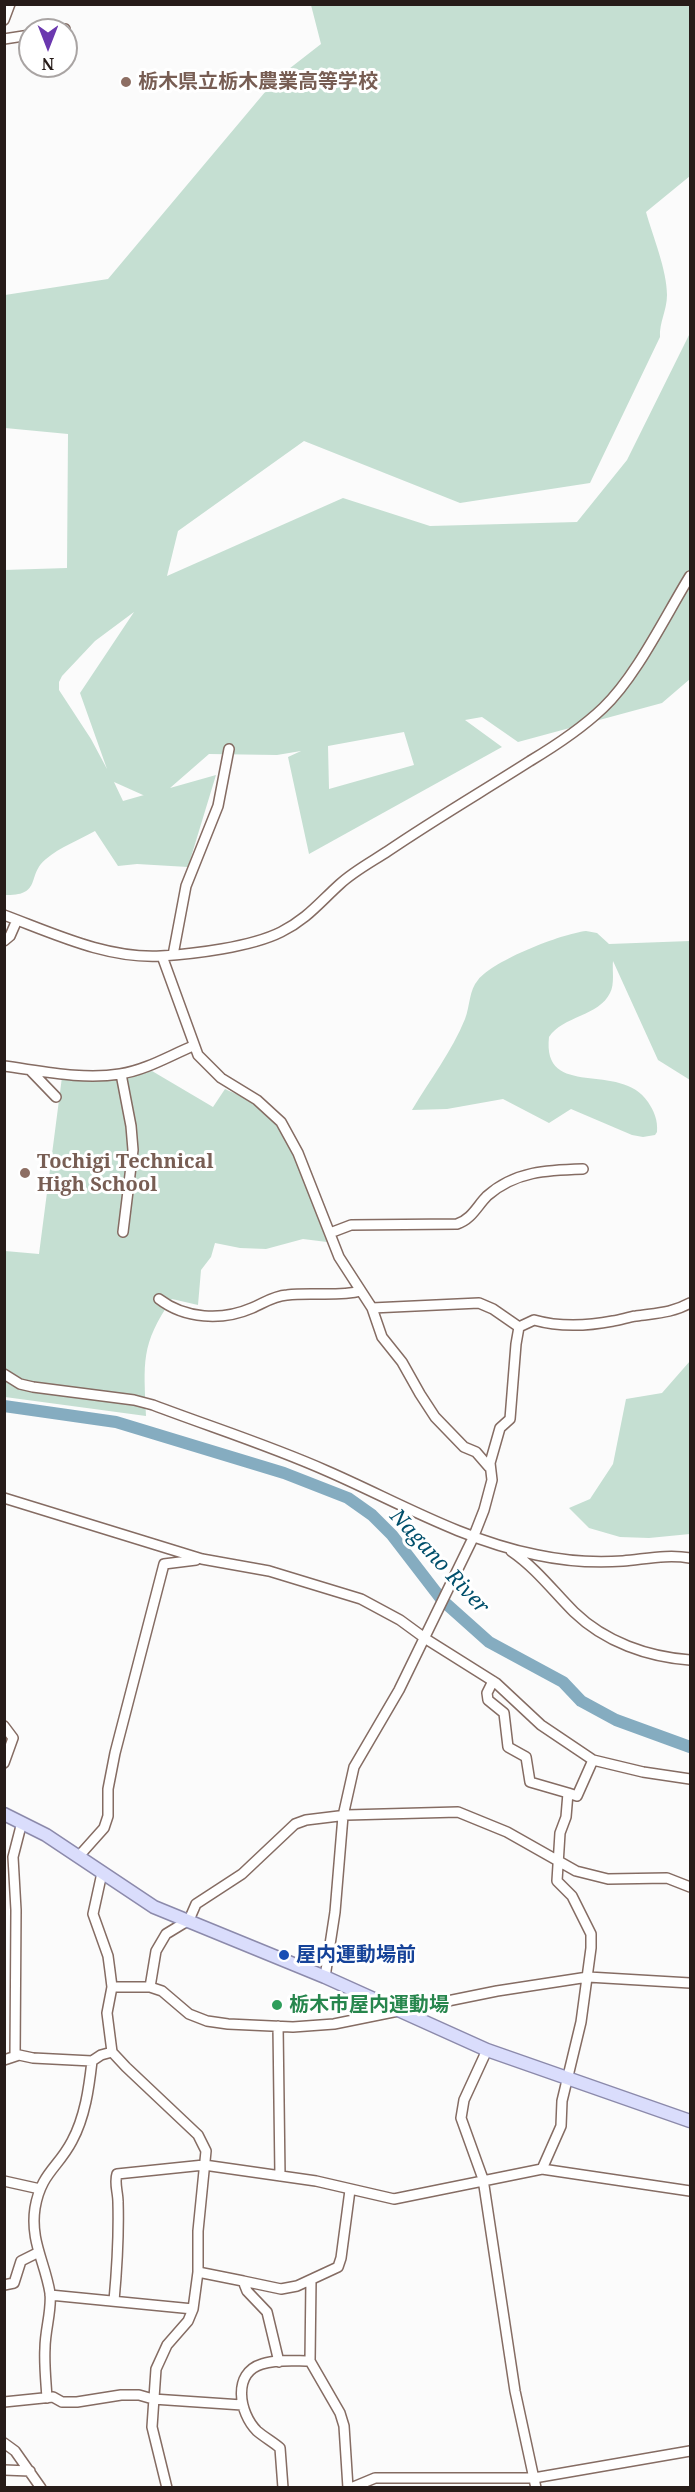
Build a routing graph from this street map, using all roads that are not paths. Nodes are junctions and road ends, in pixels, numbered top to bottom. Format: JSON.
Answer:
{"nodes":[{"id":1,"x":690,"y":576,"type":"edge"},
{"id":2,"x":229,"y":749,"type":"dead end"},
{"id":3,"x":4,"y":915,"type":"edge"},
{"id":4,"x":17,"y":920,"type":"junction"},
{"id":5,"x":4,"y":941,"type":"edge"},
{"id":6,"x":173,"y":955,"type":"junction"},
{"id":7,"x":162,"y":956,"type":"junction"},
{"id":8,"x":193,"y":1046,"type":"junction"},
{"id":9,"x":4,"y":1066,"type":"edge"},
{"id":10,"x":30,"y":1070,"type":"junction"},
{"id":11,"x":120,"y":1074,"type":"junction"},
{"id":12,"x":57,"y":1097,"type":"dead end"},
{"id":13,"x":583,"y":1169,"type":"dead end"},
{"id":14,"x":123,"y":1232,"type":"dead end"},
{"id":15,"x":330,"y":1233,"type":"junction"},
{"id":16,"x":361,"y":1291,"type":"junction"},
{"id":17,"x":159,"y":1299,"type":"dead end"},
{"id":18,"x":690,"y":1303,"type":"edge"},
{"id":19,"x":372,"y":1308,"type":"junction"},
{"id":20,"x":519,"y":1327,"type":"junction"},
{"id":21,"x":4,"y":1374,"type":"edge"},
{"id":22,"x":489,"y":1467,"type":"junction"},
{"id":23,"x":4,"y":1498,"type":"edge"},
{"id":24,"x":473,"y":1538,"type":"junction"},
{"id":25,"x":507,"y":1548,"type":"junction"},
{"id":26,"x":690,"y":1558,"type":"edge"},
{"id":27,"x":201,"y":1559,"type":"junction"},
{"id":28,"x":426,"y":1639,"type":"junction"},
{"id":29,"x":690,"y":1660,"type":"edge"},
{"id":30,"x":493,"y":1681,"type":"junction"},
{"id":31,"x":4,"y":1726,"type":"edge"},
{"id":32,"x":592,"y":1760,"type":"junction"},
{"id":33,"x":4,"y":1763,"type":"edge"},
{"id":34,"x":690,"y":1779,"type":"edge"},
{"id":35,"x":568,"y":1793,"type":"junction"},
{"id":36,"x":4,"y":1814,"type":"edge"},
{"id":37,"x":343,"y":1816,"type":"junction"},
{"id":38,"x":22,"y":1822,"type":"junction"},
{"id":39,"x":79,"y":1856,"type":"junction"},
{"id":40,"x":559,"y":1860,"type":"junction"},
{"id":41,"x":102,"y":1873,"type":"junction"},
{"id":42,"x":690,"y":1887,"type":"edge"},
{"id":43,"x":16,"y":1910,"type":"junction"},
{"id":44,"x":4,"y":1911,"type":"edge"},
{"id":45,"x":189,"y":1920,"type":"junction"},
{"id":46,"x":325,"y":1977,"type":"junction"},
{"id":47,"x":588,"y":1977,"type":"junction"},
{"id":48,"x":690,"y":1983,"type":"edge"},
{"id":49,"x":112,"y":1987,"type":"junction"},
{"id":50,"x":150,"y":1987,"type":"junction"},
{"id":51,"x":397,"y":2010,"type":"junction"},
{"id":52,"x":278,"y":2026,"type":"junction"},
{"id":53,"x":487,"y":2050,"type":"junction"},
{"id":54,"x":112,"y":2052,"type":"junction"},
{"id":55,"x":15,"y":2056,"type":"junction"},
{"id":56,"x":4,"y":2060,"type":"edge"},
{"id":57,"x":92,"y":2061,"type":"junction"},
{"id":58,"x":568,"y":2079,"type":"junction"},
{"id":59,"x":690,"y":2121,"type":"edge"},
{"id":60,"x":204,"y":2165,"type":"junction"},
{"id":61,"x":542,"y":2169,"type":"junction"},
{"id":62,"x":280,"y":2176,"type":"junction"},
{"id":63,"x":483,"y":2179,"type":"junction"},
{"id":64,"x":4,"y":2181,"type":"edge"},
{"id":65,"x":40,"y":2189,"type":"junction"},
{"id":66,"x":350,"y":2190,"type":"junction"},
{"id":67,"x":690,"y":2191,"type":"edge"},
{"id":68,"x":37,"y":2253,"type":"junction"},
{"id":69,"x":198,"y":2272,"type":"junction"},
{"id":70,"x":311,"y":2280,"type":"junction"},
{"id":71,"x":243,"y":2281,"type":"junction"},
{"id":72,"x":4,"y":2285,"type":"edge"},
{"id":73,"x":50,"y":2295,"type":"junction"},
{"id":74,"x":114,"y":2301,"type":"junction"},
{"id":75,"x":193,"y":2309,"type":"junction"},
{"id":76,"x":310,"y":2361,"type":"junction"},
{"id":77,"x":279,"y":2362,"type":"junction"},
{"id":78,"x":47,"y":2398,"type":"junction"},
{"id":79,"x":153,"y":2398,"type":"junction"},
{"id":80,"x":4,"y":2402,"type":"edge"},
{"id":81,"x":242,"y":2405,"type":"junction"},
{"id":82,"x":4,"y":2443,"type":"edge"},
{"id":83,"x":690,"y":2451,"type":"edge"},
{"id":84,"x":4,"y":2470,"type":"edge"},
{"id":85,"x":30,"y":2471,"type":"junction"},
{"id":86,"x":490,"y":2483,"type":"edge"},
{"id":87,"x":535,"y":2483,"type":"edge"},
{"id":88,"x":41,"y":2487,"type":"edge"},
{"id":89,"x":167,"y":2487,"type":"edge"},
{"id":90,"x":283,"y":2487,"type":"edge"},
{"id":91,"x":350,"y":2487,"type":"edge"}],
"edges":[{"from":1,"to":6,"type":"street"},
{"from":2,"to":6,"type":"street"},
{"from":3,"to":4,"type":"street"},
{"from":4,"to":5,"type":"street"},
{"from":4,"to":7,"type":"street"},
{"from":6,"to":7,"type":"street"},
{"from":7,"to":8,"type":"street"},
{"from":8,"to":11,"type":"street"},
{"from":8,"to":15,"type":"street"},
{"from":9,"to":10,"type":"street"},
{"from":10,"to":11,"type":"street"},
{"from":10,"to":12,"type":"street"},
{"from":11,"to":14,"type":"street"},
{"from":13,"to":15,"type":"street"},
{"from":15,"to":16,"type":"street"},
{"from":16,"to":17,"type":"street"},
{"from":16,"to":19,"type":"street"},
{"from":18,"to":20,"type":"street"},
{"from":19,"to":20,"type":"street"},
{"from":19,"to":22,"type":"street"},
{"from":20,"to":22,"type":"street"},
{"from":21,"to":24,"type":"street"},
{"from":22,"to":24,"type":"street"},
{"from":23,"to":27,"type":"street"},
{"from":24,"to":25,"type":"street"},
{"from":24,"to":28,"type":"street"},
{"from":25,"to":26,"type":"street"},
{"from":25,"to":29,"type":"street"},
{"from":27,"to":28,"type":"street"},
{"from":27,"to":39,"type":"street"},
{"from":28,"to":30,"type":"street"},
{"from":28,"to":37,"type":"street"},
{"from":30,"to":32,"type":"street"},
{"from":30,"to":35,"type":"street"},
{"from":31,"to":33,"type":"street"},
{"from":32,"to":34,"type":"street"},
{"from":32,"to":35,"type":"street"},
{"from":35,"to":40,"type":"street"},
{"from":36,"to":38,"type":"main road"},
{"from":37,"to":40,"type":"street"},
{"from":37,"to":45,"type":"street"},
{"from":37,"to":46,"type":"street"},
{"from":38,"to":39,"type":"main road"},
{"from":38,"to":43,"type":"street"},
{"from":39,"to":41,"type":"main road"},
{"from":40,"to":42,"type":"street"},
{"from":40,"to":47,"type":"street"},
{"from":41,"to":45,"type":"main road"},
{"from":41,"to":49,"type":"street"},
{"from":43,"to":44,"type":"street"},
{"from":43,"to":55,"type":"street"},
{"from":45,"to":46,"type":"main road"},
{"from":45,"to":50,"type":"street"},
{"from":46,"to":51,"type":"main road"},
{"from":47,"to":48,"type":"street"},
{"from":47,"to":51,"type":"street"},
{"from":47,"to":58,"type":"street"},
{"from":49,"to":50,"type":"street"},
{"from":49,"to":54,"type":"street"},
{"from":50,"to":52,"type":"street"},
{"from":51,"to":52,"type":"street"},
{"from":51,"to":53,"type":"main road"},
{"from":52,"to":62,"type":"street"},
{"from":53,"to":58,"type":"main road"},
{"from":53,"to":63,"type":"street"},
{"from":54,"to":57,"type":"street"},
{"from":54,"to":60,"type":"street"},
{"from":55,"to":56,"type":"street"},
{"from":55,"to":57,"type":"street"},
{"from":57,"to":65,"type":"street"},
{"from":58,"to":59,"type":"main road"},
{"from":58,"to":61,"type":"street"},
{"from":60,"to":62,"type":"street"},
{"from":60,"to":69,"type":"street"},
{"from":60,"to":74,"type":"street"},
{"from":61,"to":63,"type":"street"},
{"from":61,"to":67,"type":"street"},
{"from":62,"to":66,"type":"street"},
{"from":63,"to":66,"type":"street"},
{"from":63,"to":87,"type":"street"},
{"from":64,"to":65,"type":"street"},
{"from":65,"to":68,"type":"street"},
{"from":66,"to":70,"type":"street"},
{"from":68,"to":72,"type":"street"},
{"from":68,"to":73,"type":"street"},
{"from":69,"to":71,"type":"street"},
{"from":69,"to":75,"type":"street"},
{"from":70,"to":71,"type":"street"},
{"from":70,"to":76,"type":"street"},
{"from":71,"to":77,"type":"street"},
{"from":73,"to":74,"type":"street"},
{"from":73,"to":78,"type":"street"},
{"from":74,"to":75,"type":"street"},
{"from":75,"to":79,"type":"street"},
{"from":76,"to":77,"type":"street"},
{"from":76,"to":91,"type":"street"},
{"from":77,"to":81,"type":"street"},
{"from":78,"to":79,"type":"street"},
{"from":78,"to":80,"type":"street"},
{"from":79,"to":81,"type":"street"},
{"from":79,"to":89,"type":"street"},
{"from":81,"to":90,"type":"street"},
{"from":82,"to":85,"type":"street"},
{"from":83,"to":87,"type":"street"},
{"from":84,"to":85,"type":"street"},
{"from":85,"to":88,"type":"street"},
{"from":86,"to":87,"type":"street"},
{"from":86,"to":91,"type":"street"}]}
